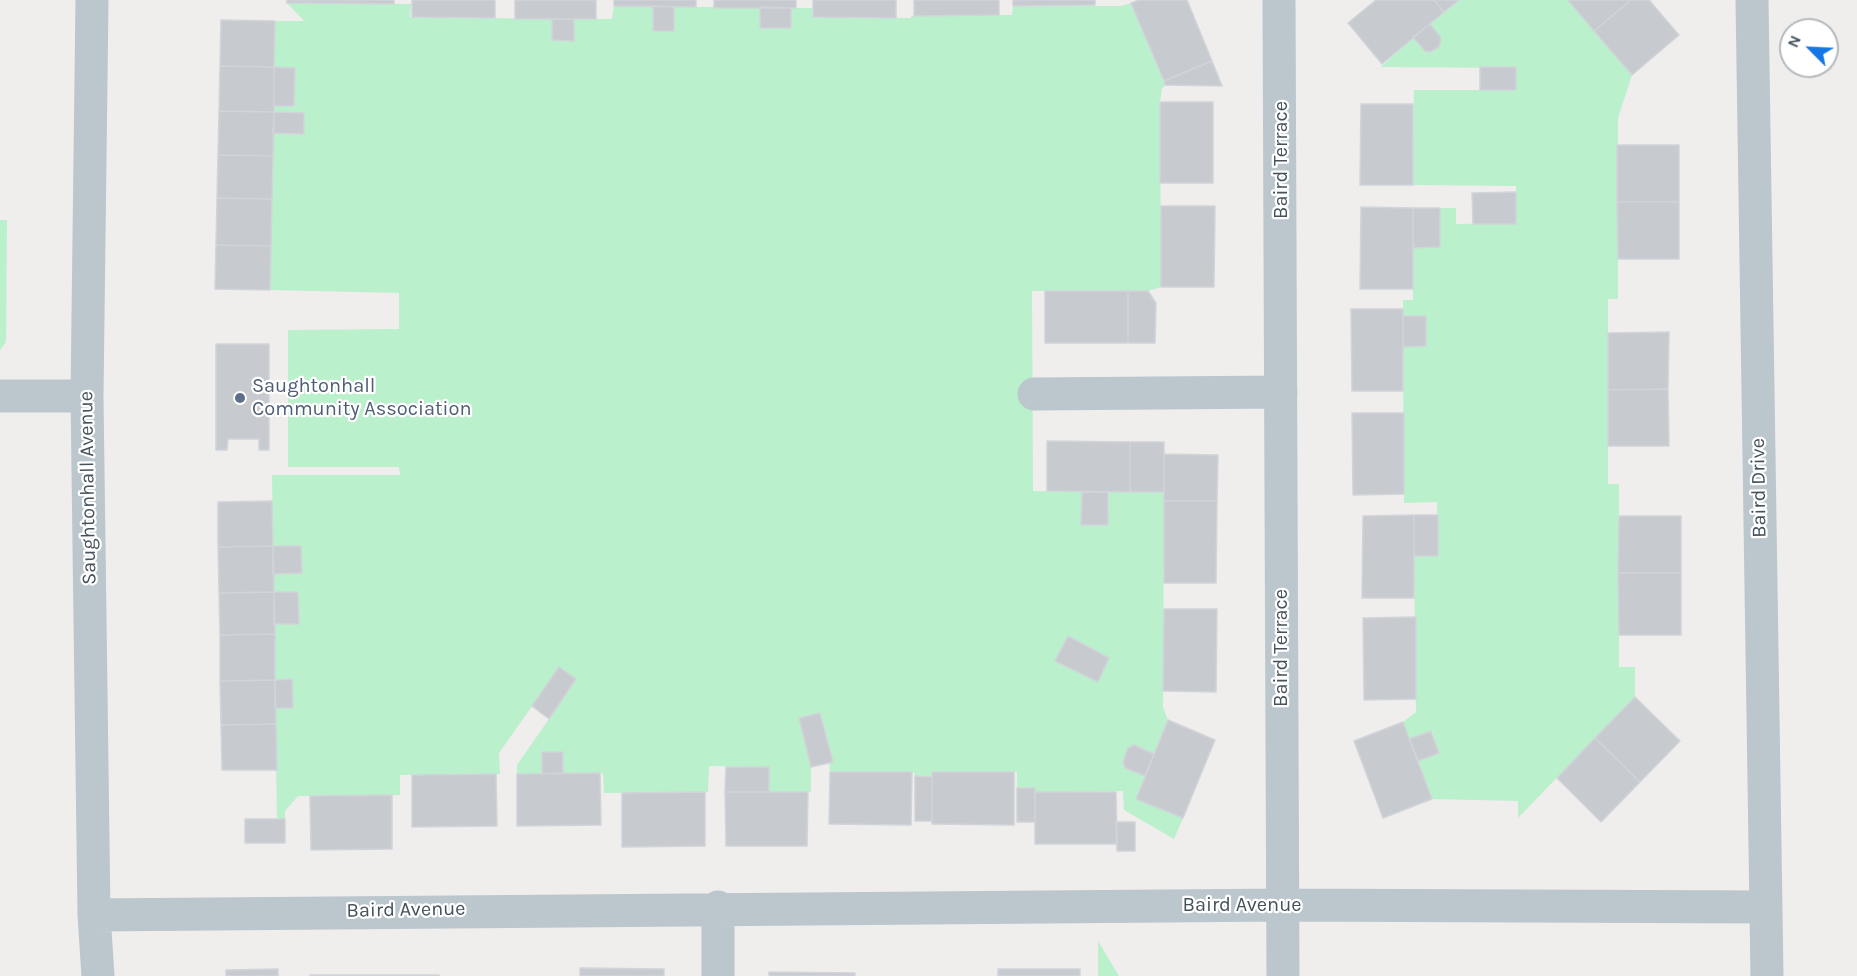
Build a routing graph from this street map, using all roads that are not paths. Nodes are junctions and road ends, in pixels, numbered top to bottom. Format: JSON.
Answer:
{"nodes":[{"id":1,"x":92,"y":0,"type":"edge"},
{"id":2,"x":1279,"y":0,"type":"edge"},
{"id":3,"x":1752,"y":0,"type":"edge"},
{"id":4,"x":1281,"y":392,"type":"junction"},
{"id":5,"x":1034,"y":394,"type":"dead end"},
{"id":6,"x":0,"y":396,"type":"edge"},
{"id":7,"x":87,"y":396,"type":"junction"},
{"id":8,"x":1283,"y":905,"type":"junction"},
{"id":9,"x":718,"y":907,"type":"junction"},
{"id":10,"x":1766,"y":907,"type":"junction"},
{"id":11,"x":94,"y":915,"type":"junction"},
{"id":12,"x":98,"y":976,"type":"edge"},
{"id":13,"x":718,"y":976,"type":"edge"},
{"id":14,"x":1283,"y":976,"type":"edge"},
{"id":15,"x":1767,"y":976,"type":"edge"}],
"edges":[{"from":1,"to":7,"type":"street","name":"Saughtonhall Avenue"},
{"from":2,"to":4,"type":"street","name":"Baird Terrace"},
{"from":3,"to":10,"type":"street","name":"Baird Drive"},
{"from":4,"to":5,"type":"street"},
{"from":4,"to":8,"type":"street","name":"Baird Terrace"},
{"from":6,"to":7,"type":"street"},
{"from":7,"to":11,"type":"street","name":"Saughtonhall Avenue"},
{"from":8,"to":9,"type":"street","name":"Baird Avenue"},
{"from":8,"to":10,"type":"street","name":"Baird Avenue"},
{"from":8,"to":14,"type":"street","name":"Baird Terrace"},
{"from":9,"to":11,"type":"street","name":"Baird Avenue"},
{"from":9,"to":13,"type":"street"},
{"from":10,"to":15,"type":"street","name":"Baird Drive"},
{"from":11,"to":12,"type":"street","name":"Saughtonhall Avenue"}]}
